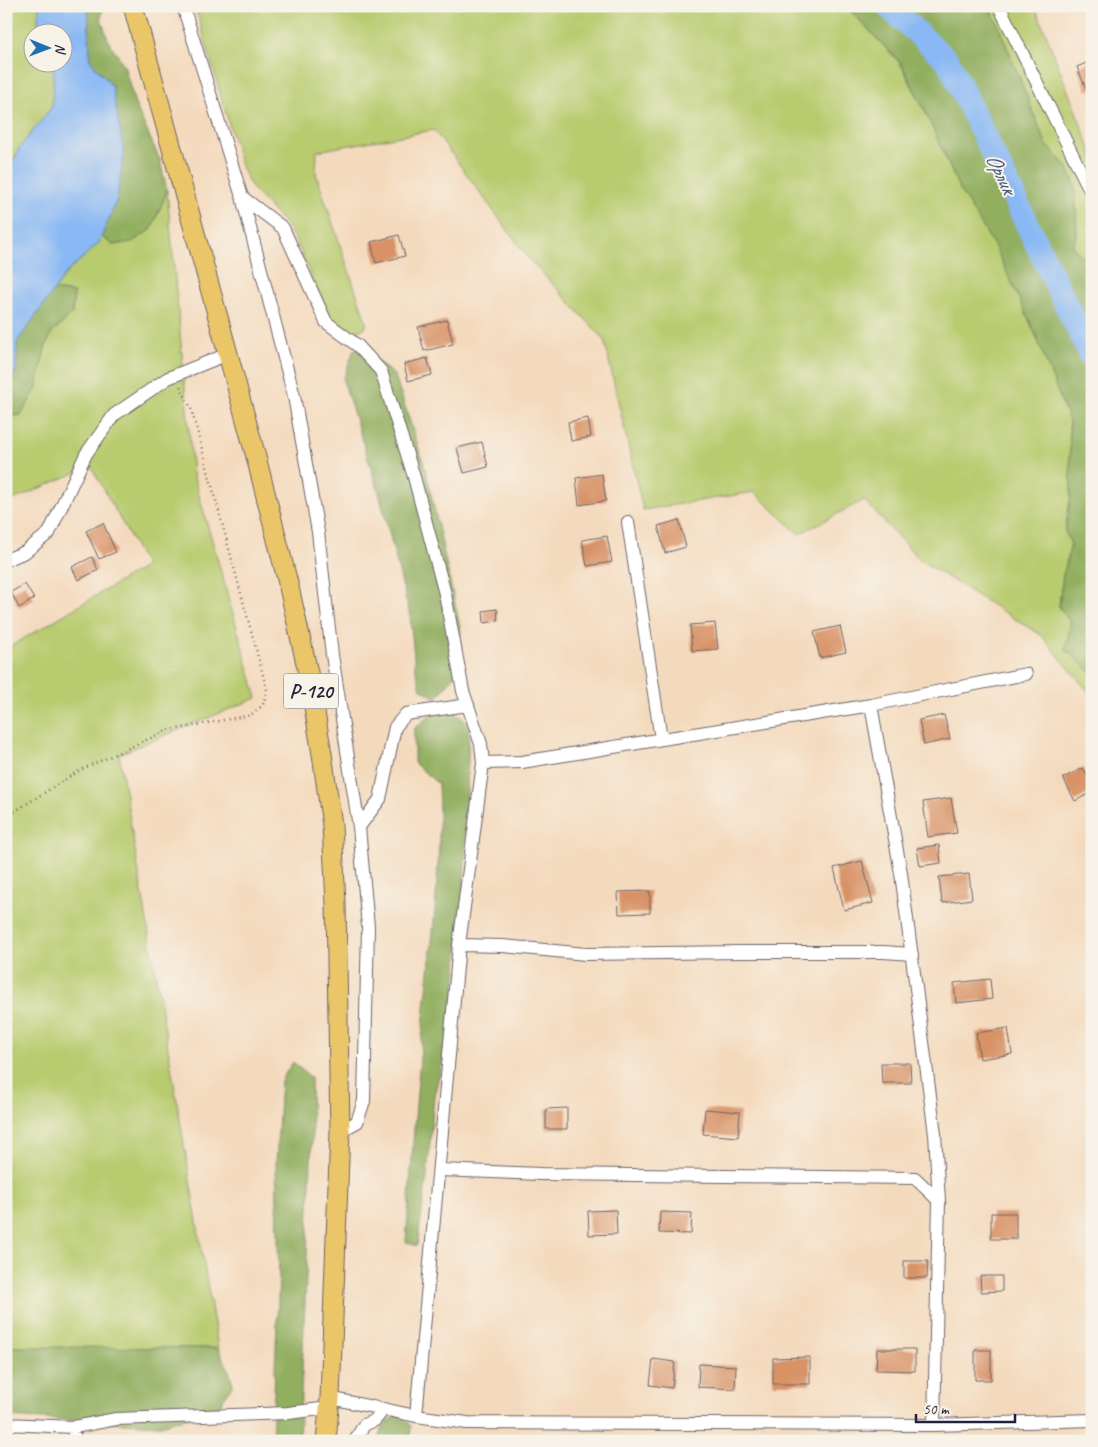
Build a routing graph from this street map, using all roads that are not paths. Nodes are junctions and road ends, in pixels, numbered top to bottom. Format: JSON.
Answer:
{"nodes":[{"id":1,"x":133,"y":6,"type":"edge"},
{"id":2,"x":183,"y":6,"type":"edge"},
{"id":3,"x":998,"y":6,"type":"edge"},
{"id":4,"x":1092,"y":194,"type":"edge"},
{"id":5,"x":242,"y":197,"type":"junction"},
{"id":6,"x":228,"y":354,"type":"junction"},
{"id":7,"x":628,"y":522,"type":"dead end"},
{"id":8,"x":6,"y":560,"type":"edge"},
{"id":9,"x":1026,"y":674,"type":"dead end"},
{"id":10,"x":468,"y":706,"type":"junction"},
{"id":11,"x":871,"y":706,"type":"junction"},
{"id":12,"x":661,"y":739,"type":"junction"},
{"id":13,"x":483,"y":763,"type":"junction"},
{"id":14,"x":360,"y":827,"type":"junction"},
{"id":15,"x":459,"y":945,"type":"junction"},
{"id":16,"x":912,"y":954,"type":"junction"},
{"id":17,"x":340,"y":1131,"type":"junction"},
{"id":18,"x":439,"y":1170,"type":"junction"},
{"id":19,"x":939,"y":1200,"type":"junction"},
{"id":20,"x":329,"y":1403,"type":"junction"},
{"id":21,"x":384,"y":1410,"type":"junction"},
{"id":22,"x":416,"y":1416,"type":"junction"},
{"id":23,"x":1092,"y":1420,"type":"edge"},
{"id":24,"x":6,"y":1424,"type":"edge"},
{"id":25,"x":934,"y":1426,"type":"junction"},
{"id":26,"x":74,"y":1427,"type":"junction"},
{"id":27,"x":74,"y":1441,"type":"edge"},
{"id":28,"x":326,"y":1441,"type":"edge"},
{"id":29,"x":356,"y":1441,"type":"edge"}],
"edges":[{"from":1,"to":6,"type":"highway","number":"Р-120"},
{"from":2,"to":5,"type":"street"},
{"from":3,"to":4,"type":"street"},
{"from":5,"to":10,"type":"street"},
{"from":5,"to":14,"type":"street"},
{"from":6,"to":8,"type":"street"},
{"from":6,"to":17,"type":"highway","number":"Р-120"},
{"from":7,"to":12,"type":"street"},
{"from":9,"to":11,"type":"street"},
{"from":10,"to":13,"type":"street"},
{"from":10,"to":14,"type":"street"},
{"from":11,"to":12,"type":"street"},
{"from":11,"to":16,"type":"street"},
{"from":12,"to":13,"type":"street"},
{"from":13,"to":15,"type":"street"},
{"from":14,"to":17,"type":"street"},
{"from":15,"to":16,"type":"street"},
{"from":15,"to":18,"type":"street"},
{"from":16,"to":19,"type":"street"},
{"from":17,"to":20,"type":"highway","number":"Р-120"},
{"from":18,"to":19,"type":"street"},
{"from":18,"to":22,"type":"street"},
{"from":19,"to":25,"type":"street"},
{"from":20,"to":21,"type":"street"},
{"from":20,"to":26,"type":"street"},
{"from":20,"to":28,"type":"highway","number":"Р-120"},
{"from":21,"to":22,"type":"street"},
{"from":21,"to":29,"type":"street"},
{"from":22,"to":25,"type":"street"},
{"from":23,"to":25,"type":"street"},
{"from":24,"to":26,"type":"street"},
{"from":26,"to":27,"type":"street"}]}
